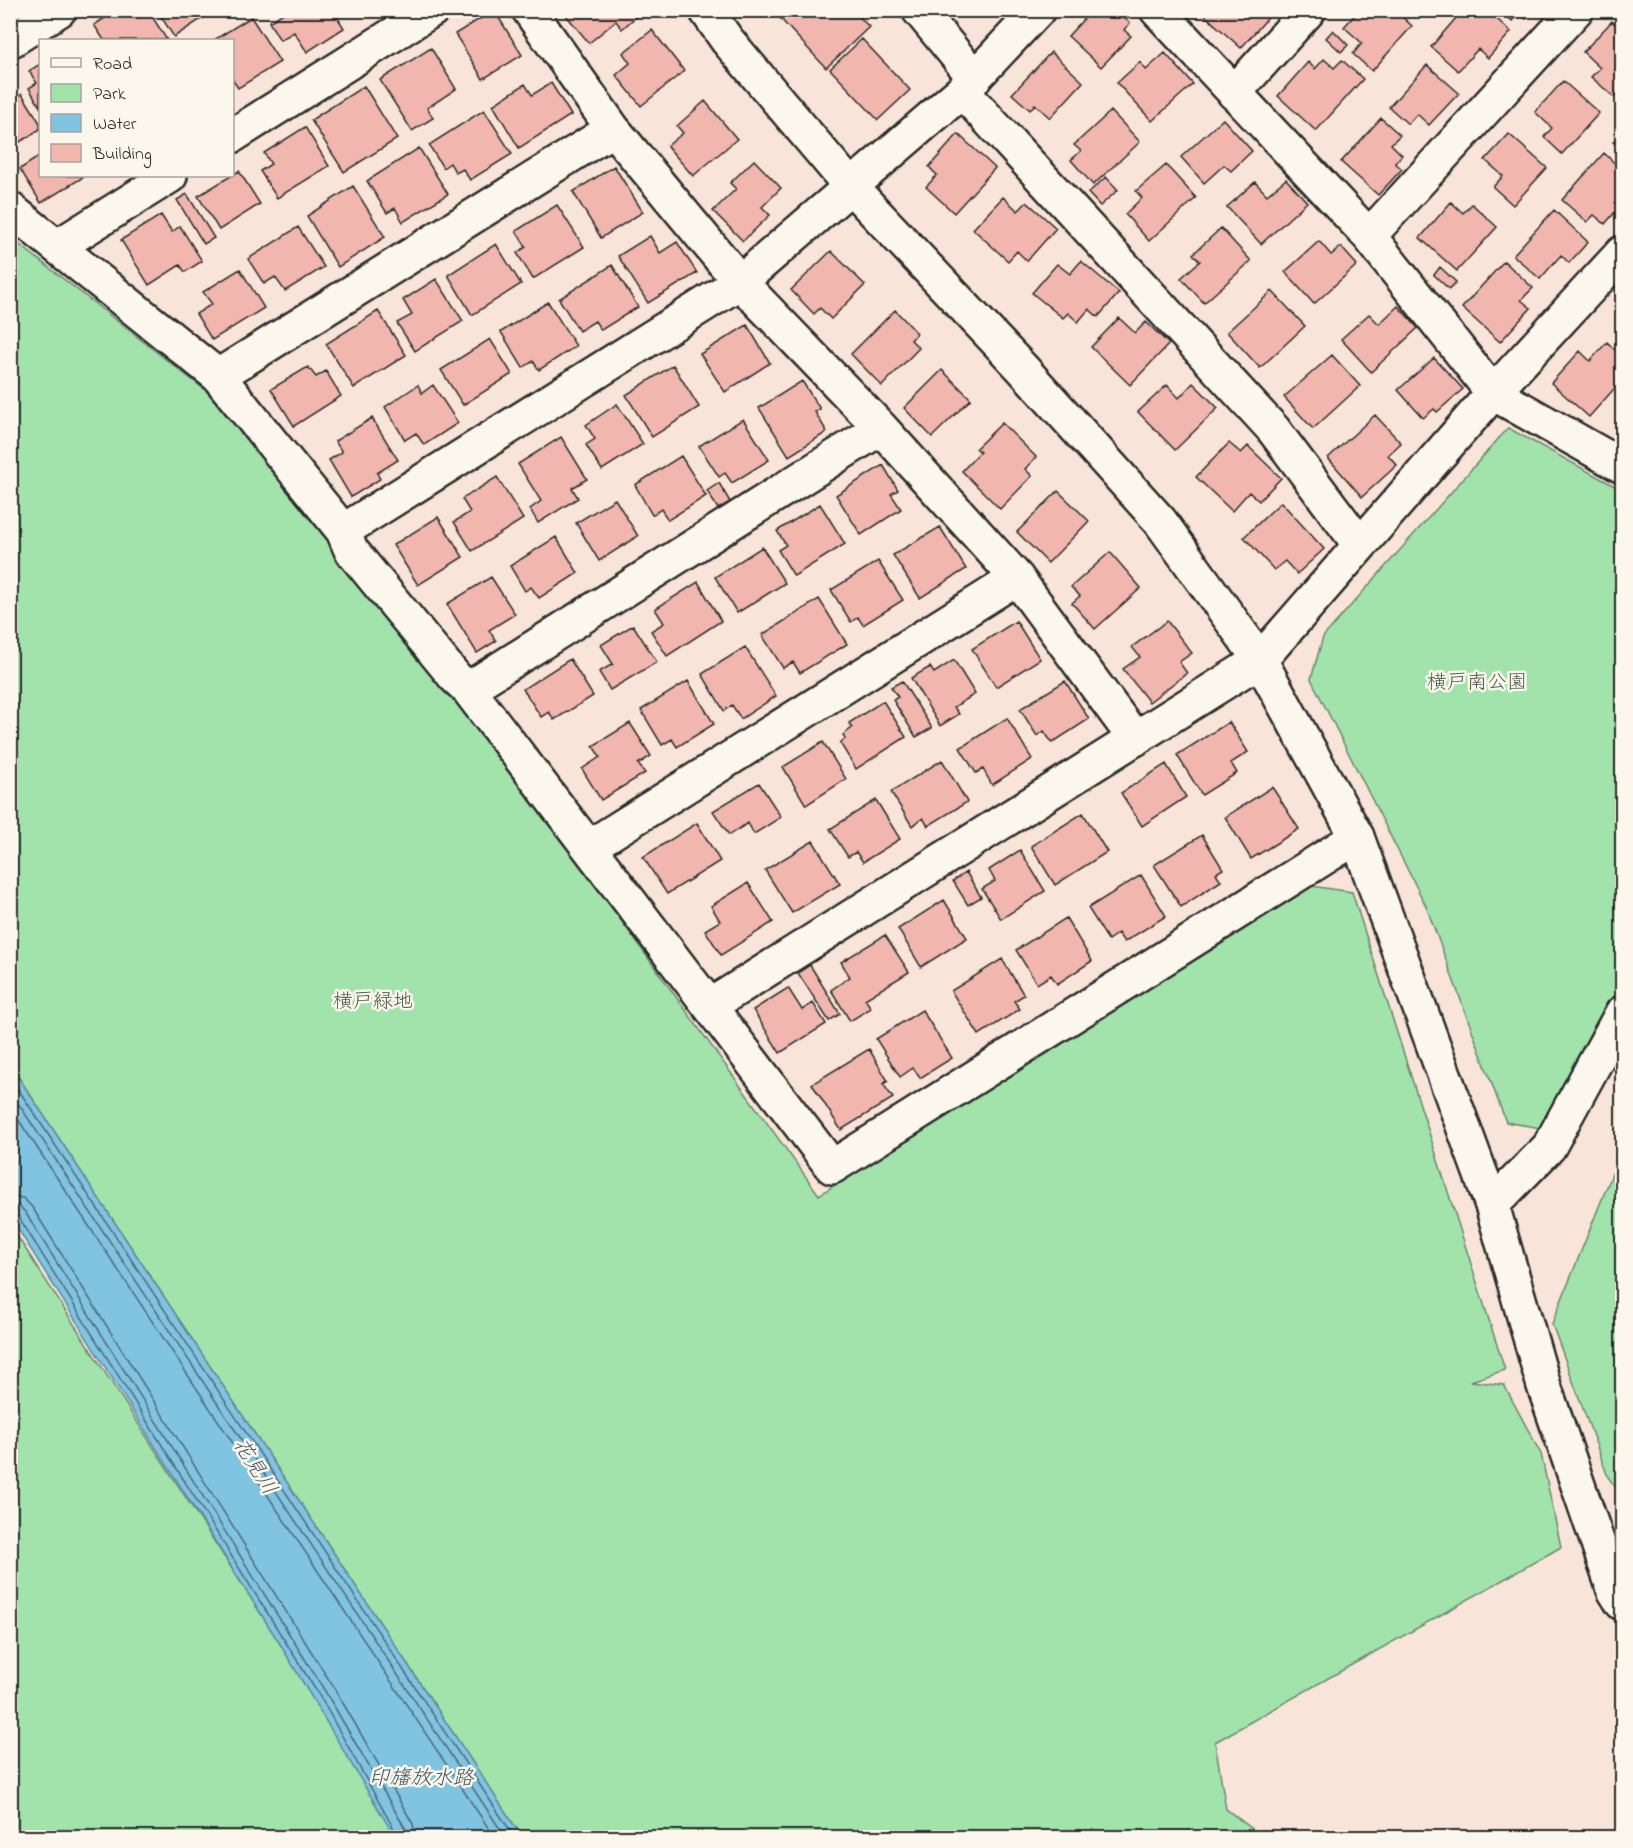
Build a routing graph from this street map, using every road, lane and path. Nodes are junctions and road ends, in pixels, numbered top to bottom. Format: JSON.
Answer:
{"nodes":[{"id":1,"x":58,"y":10,"type":"edge"},
{"id":2,"x":432,"y":10,"type":"edge"},
{"id":3,"x":528,"y":10,"type":"edge"},
{"id":4,"x":706,"y":10,"type":"edge"},
{"id":5,"x":919,"y":10,"type":"edge"},
{"id":6,"x":1038,"y":10,"type":"edge"},
{"id":7,"x":1157,"y":10,"type":"edge"},
{"id":8,"x":1309,"y":10,"type":"edge"},
{"id":9,"x":1576,"y":10,"type":"edge"},
{"id":10,"x":10,"y":41,"type":"edge"},
{"id":11,"x":969,"y":84,"type":"junction"},
{"id":12,"x":1234,"y":93,"type":"junction"},
{"id":13,"x":614,"y":129,"type":"junction"},
{"id":14,"x":234,"y":135,"type":"edge"},
{"id":15,"x":168,"y":177,"type":"edge"},
{"id":16,"x":852,"y":188,"type":"junction"},
{"id":17,"x":10,"y":209,"type":"edge"},
{"id":18,"x":1370,"y":236,"type":"junction"},
{"id":19,"x":58,"y":246,"type":"junction"},
{"id":20,"x":1623,"y":253,"type":"edge"},
{"id":21,"x":740,"y":282,"type":"junction"},
{"id":22,"x":218,"y":376,"type":"junction"},
{"id":23,"x":1494,"y":393,"type":"junction"},
{"id":24,"x":881,"y":428,"type":"junction"},
{"id":25,"x":1623,"y":466,"type":"edge"},
{"id":26,"x":343,"y":531,"type":"junction"},
{"id":27,"x":1360,"y":544,"type":"junction"},
{"id":28,"x":1017,"y":578,"type":"junction"},
{"id":29,"x":1260,"y":660,"type":"junction"},
{"id":30,"x":468,"y":689,"type":"junction"},
{"id":31,"x":1135,"y":739,"type":"junction"},
{"id":32,"x":1357,"y":837,"type":"junction"},
{"id":33,"x":589,"y":846,"type":"junction"},
{"id":34,"x":711,"y":1005,"type":"junction"},
{"id":35,"x":1623,"y":1013,"type":"edge"},
{"id":36,"x":1492,"y":1205,"type":"junction"},
{"id":37,"x":1623,"y":1603,"type":"edge"}],
"edges":[{"from":1,"to":10,"type":"street"},
{"from":2,"to":14,"type":"street"},
{"from":3,"to":13,"type":"street"},
{"from":4,"to":16,"type":"street"},
{"from":5,"to":11,"type":"street"},
{"from":6,"to":11,"type":"street"},
{"from":7,"to":12,"type":"street"},
{"from":8,"to":12,"type":"street"},
{"from":9,"to":18,"type":"street"},
{"from":11,"to":16,"type":"street"},
{"from":11,"to":27,"type":"street"},
{"from":12,"to":18,"type":"street"},
{"from":13,"to":21,"type":"street"},
{"from":13,"to":22,"type":"street"},
{"from":15,"to":19,"type":"street"},
{"from":16,"to":21,"type":"street"},
{"from":16,"to":29,"type":"street"},
{"from":17,"to":19,"type":"street"},
{"from":18,"to":23,"type":"street"},
{"from":19,"to":22,"type":"street"},
{"from":20,"to":23,"type":"street"},
{"from":21,"to":24,"type":"street"},
{"from":21,"to":26,"type":"street"},
{"from":22,"to":26,"type":"street"},
{"from":23,"to":25,"type":"street"},
{"from":23,"to":27,"type":"street"},
{"from":24,"to":28,"type":"street"},
{"from":24,"to":30,"type":"street"},
{"from":26,"to":30,"type":"street"},
{"from":27,"to":29,"type":"street"},
{"from":28,"to":31,"type":"street"},
{"from":28,"to":33,"type":"street"},
{"from":29,"to":31,"type":"street"},
{"from":29,"to":32,"type":"street"},
{"from":30,"to":33,"type":"street"},
{"from":31,"to":34,"type":"street"},
{"from":32,"to":34,"type":"street"},
{"from":32,"to":36,"type":"street"},
{"from":33,"to":34,"type":"street"},
{"from":35,"to":36,"type":"street"},
{"from":36,"to":37,"type":"street"}]}
